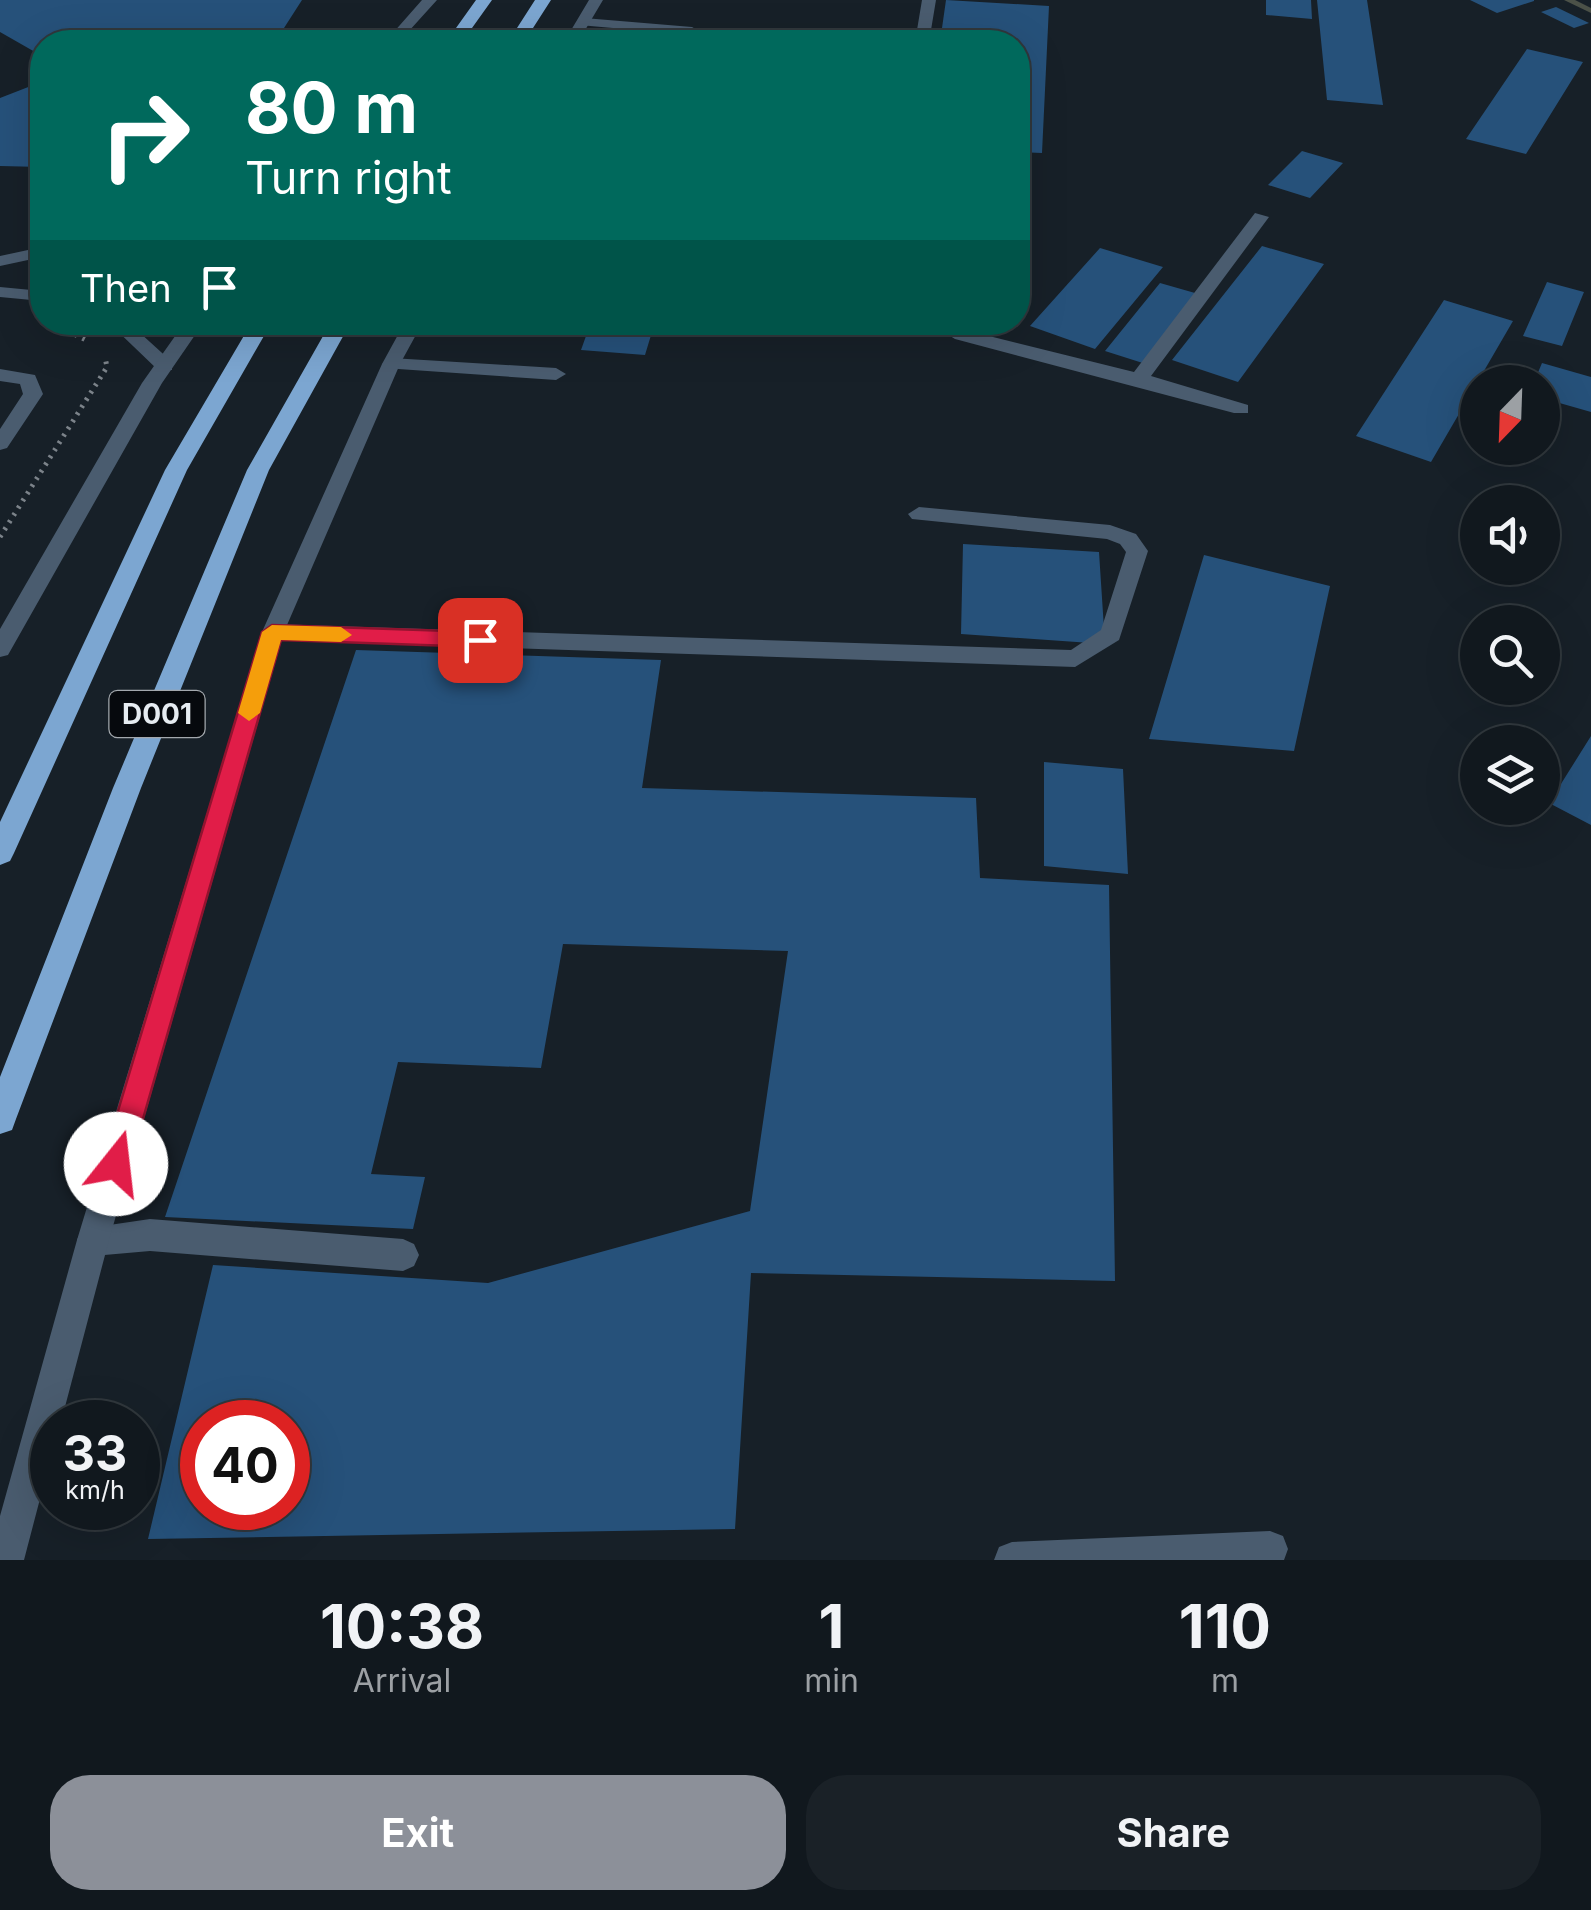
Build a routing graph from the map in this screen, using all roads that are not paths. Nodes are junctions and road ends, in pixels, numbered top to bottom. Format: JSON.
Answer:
{"nodes":[{"id":1,"x":430,"y":0,"type":"edge"},
{"id":2,"x":484,"y":0,"type":"edge"},
{"id":3,"x":543,"y":0,"type":"edge"},
{"id":4,"x":596,"y":0,"type":"edge"},
{"id":5,"x":929,"y":0,"type":"edge"},
{"id":6,"x":584,"y":22,"type":"junction"},
{"id":7,"x":403,"y":30,"type":"edge"},
{"id":8,"x":463,"y":30,"type":"edge"},
{"id":9,"x":524,"y":30,"type":"edge"},
{"id":10,"x":579,"y":30,"type":"edge"},
{"id":11,"x":680,"y":30,"type":"edge"},
{"id":12,"x":924,"y":30,"type":"edge"},
{"id":13,"x":1260,"y":217,"type":"dead end"},
{"id":14,"x":30,"y":255,"type":"edge"},
{"id":15,"x":0,"y":261,"type":"edge"},
{"id":16,"x":0,"y":292,"type":"edge"},
{"id":17,"x":30,"y":295,"type":"edge"},
{"id":18,"x":130,"y":335,"type":"edge"},
{"id":19,"x":186,"y":335,"type":"edge"},
{"id":20,"x":254,"y":335,"type":"edge"},
{"id":21,"x":334,"y":335,"type":"edge"},
{"id":22,"x":407,"y":335,"type":"edge"},
{"id":23,"x":966,"y":335,"type":"edge"},
{"id":24,"x":391,"y":364,"type":"junction"},
{"id":25,"x":165,"y":366,"type":"junction"},
{"id":26,"x":556,"y":374,"type":"dead end"},
{"id":27,"x":0,"y":375,"type":"edge"},
{"id":28,"x":1138,"y":379,"type":"junction"},
{"id":29,"x":1241,"y":410,"type":"dead end"},
{"id":30,"x":0,"y":444,"type":"edge"},
{"id":31,"x":919,"y":514,"type":"dead end"},
{"id":32,"x":272,"y":632,"type":"junction"},
{"id":33,"x":0,"y":649,"type":"edge"},
{"id":34,"x":0,"y":852,"type":"edge"},
{"id":35,"x":4,"y":1092,"type":"edge"},
{"id":36,"x":93,"y":1240,"type":"junction"},
{"id":37,"x":403,"y":1254,"type":"dead end"},
{"id":38,"x":1270,"y":1548,"type":"dead end"},
{"id":39,"x":6,"y":1560,"type":"edge"},
{"id":40,"x":1012,"y":1560,"type":"edge"}],
"edges":[{"from":1,"to":7,"type":"street"},
{"from":2,"to":8,"type":"highway"},
{"from":3,"to":9,"type":"highway"},
{"from":4,"to":6,"type":"street"},
{"from":5,"to":12,"type":"street"},
{"from":6,"to":10,"type":"street"},
{"from":6,"to":11,"type":"street"},
{"from":13,"to":28,"type":"street"},
{"from":14,"to":15,"type":"street"},
{"from":16,"to":17,"type":"street"},
{"from":18,"to":25,"type":"street"},
{"from":19,"to":25,"type":"street"},
{"from":20,"to":34,"type":"highway","number":"D001"},
{"from":21,"to":35,"type":"highway","number":"D001"},
{"from":22,"to":24,"type":"street"},
{"from":23,"to":28,"type":"street"},
{"from":24,"to":26,"type":"street"},
{"from":24,"to":32,"type":"street"},
{"from":25,"to":33,"type":"street"},
{"from":27,"to":30,"type":"street"},
{"from":28,"to":29,"type":"street"},
{"from":31,"to":32,"type":"street"},
{"from":32,"to":36,"type":"street"},
{"from":36,"to":37,"type":"street"},
{"from":36,"to":39,"type":"street"},
{"from":38,"to":40,"type":"street"}]}
